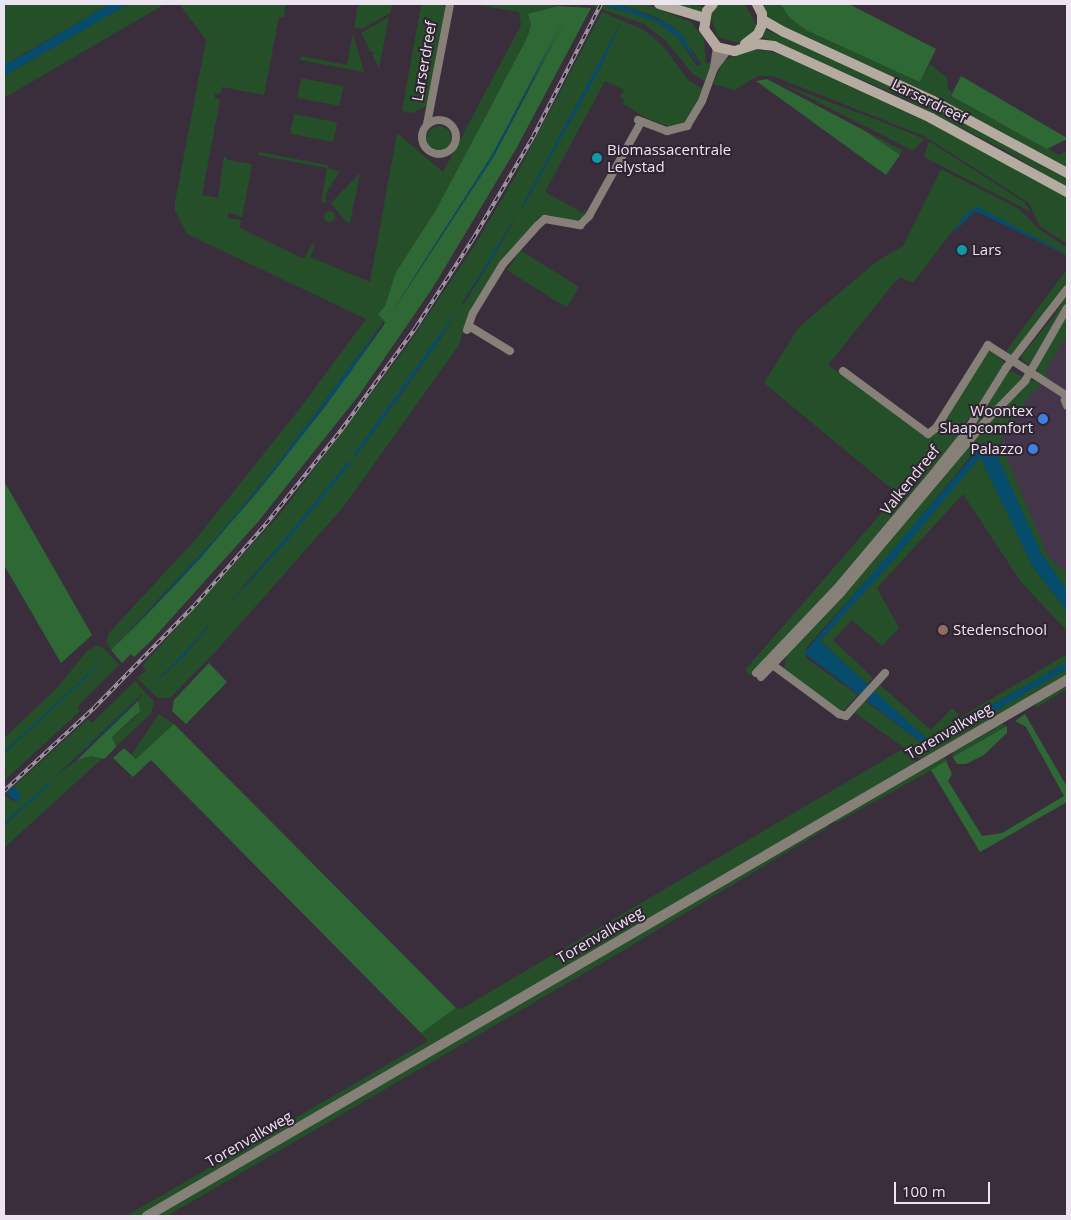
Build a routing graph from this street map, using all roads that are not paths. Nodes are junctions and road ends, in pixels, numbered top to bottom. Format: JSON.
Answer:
{"nodes":[{"id":1,"x":450,"y":4,"type":"edge"},
{"id":2,"x":659,"y":4,"type":"edge"},
{"id":3,"x":709,"y":4,"type":"edge"},
{"id":4,"x":752,"y":4,"type":"edge"},
{"id":5,"x":757,"y":4,"type":"edge"},
{"id":6,"x":704,"y":21,"type":"junction"},
{"id":7,"x":762,"y":22,"type":"junction"},
{"id":8,"x":755,"y":41,"type":"junction"},
{"id":9,"x":724,"y":48,"type":"junction"},
{"id":10,"x":427,"y":124,"type":"junction"},
{"id":11,"x":1067,"y":173,"type":"edge"},
{"id":12,"x":1067,"y":192,"type":"edge"},
{"id":13,"x":1067,"y":289,"type":"edge"},
{"id":14,"x":1067,"y":308,"type":"edge"},
{"id":15,"x":510,"y":352,"type":"dead end"},
{"id":16,"x":1013,"y":361,"type":"junction"},
{"id":17,"x":842,"y":372,"type":"dead end"},
{"id":18,"x":1030,"y":373,"type":"junction"},
{"id":19,"x":1067,"y":396,"type":"edge"},
{"id":20,"x":1067,"y":406,"type":"edge"},
{"id":21,"x":770,"y":663,"type":"junction"},
{"id":22,"x":885,"y":673,"type":"dead end"},
{"id":23,"x":758,"y":675,"type":"dead end"},
{"id":24,"x":1067,"y":680,"type":"edge"},
{"id":25,"x":147,"y":1216,"type":"edge"}],
"edges":[{"from":1,"to":10,"type":"street","name":"Larserdreef"},
{"from":2,"to":6,"type":"main road"},
{"from":3,"to":6,"type":"main road"},
{"from":4,"to":7,"type":"main road"},
{"from":5,"to":7,"type":"main road"},
{"from":6,"to":9,"type":"main road"},
{"from":7,"to":8,"type":"main road"},
{"from":7,"to":11,"type":"main road","name":"Larserdreef"},
{"from":8,"to":9,"type":"main road"},
{"from":8,"to":12,"type":"main road","name":"Larserdreef"},
{"from":9,"to":15,"type":"street"},
{"from":10,"to":10,"type":"street","name":"Larserdreef"},
{"from":13,"to":16,"type":"street","name":"Valkendreef"},
{"from":14,"to":18,"type":"street","name":"Valkendreef"},
{"from":16,"to":17,"type":"street"},
{"from":16,"to":18,"type":"street"},
{"from":16,"to":21,"type":"street","name":"Valkendreef"},
{"from":18,"to":19,"type":"street"},
{"from":18,"to":21,"type":"street","name":"Valkendreef"},
{"from":19,"to":20,"type":"street"},
{"from":21,"to":22,"type":"street"},
{"from":21,"to":23,"type":"street","name":"Valkendreef"},
{"from":24,"to":25,"type":"street","name":"Torenvalkweg"}]}
